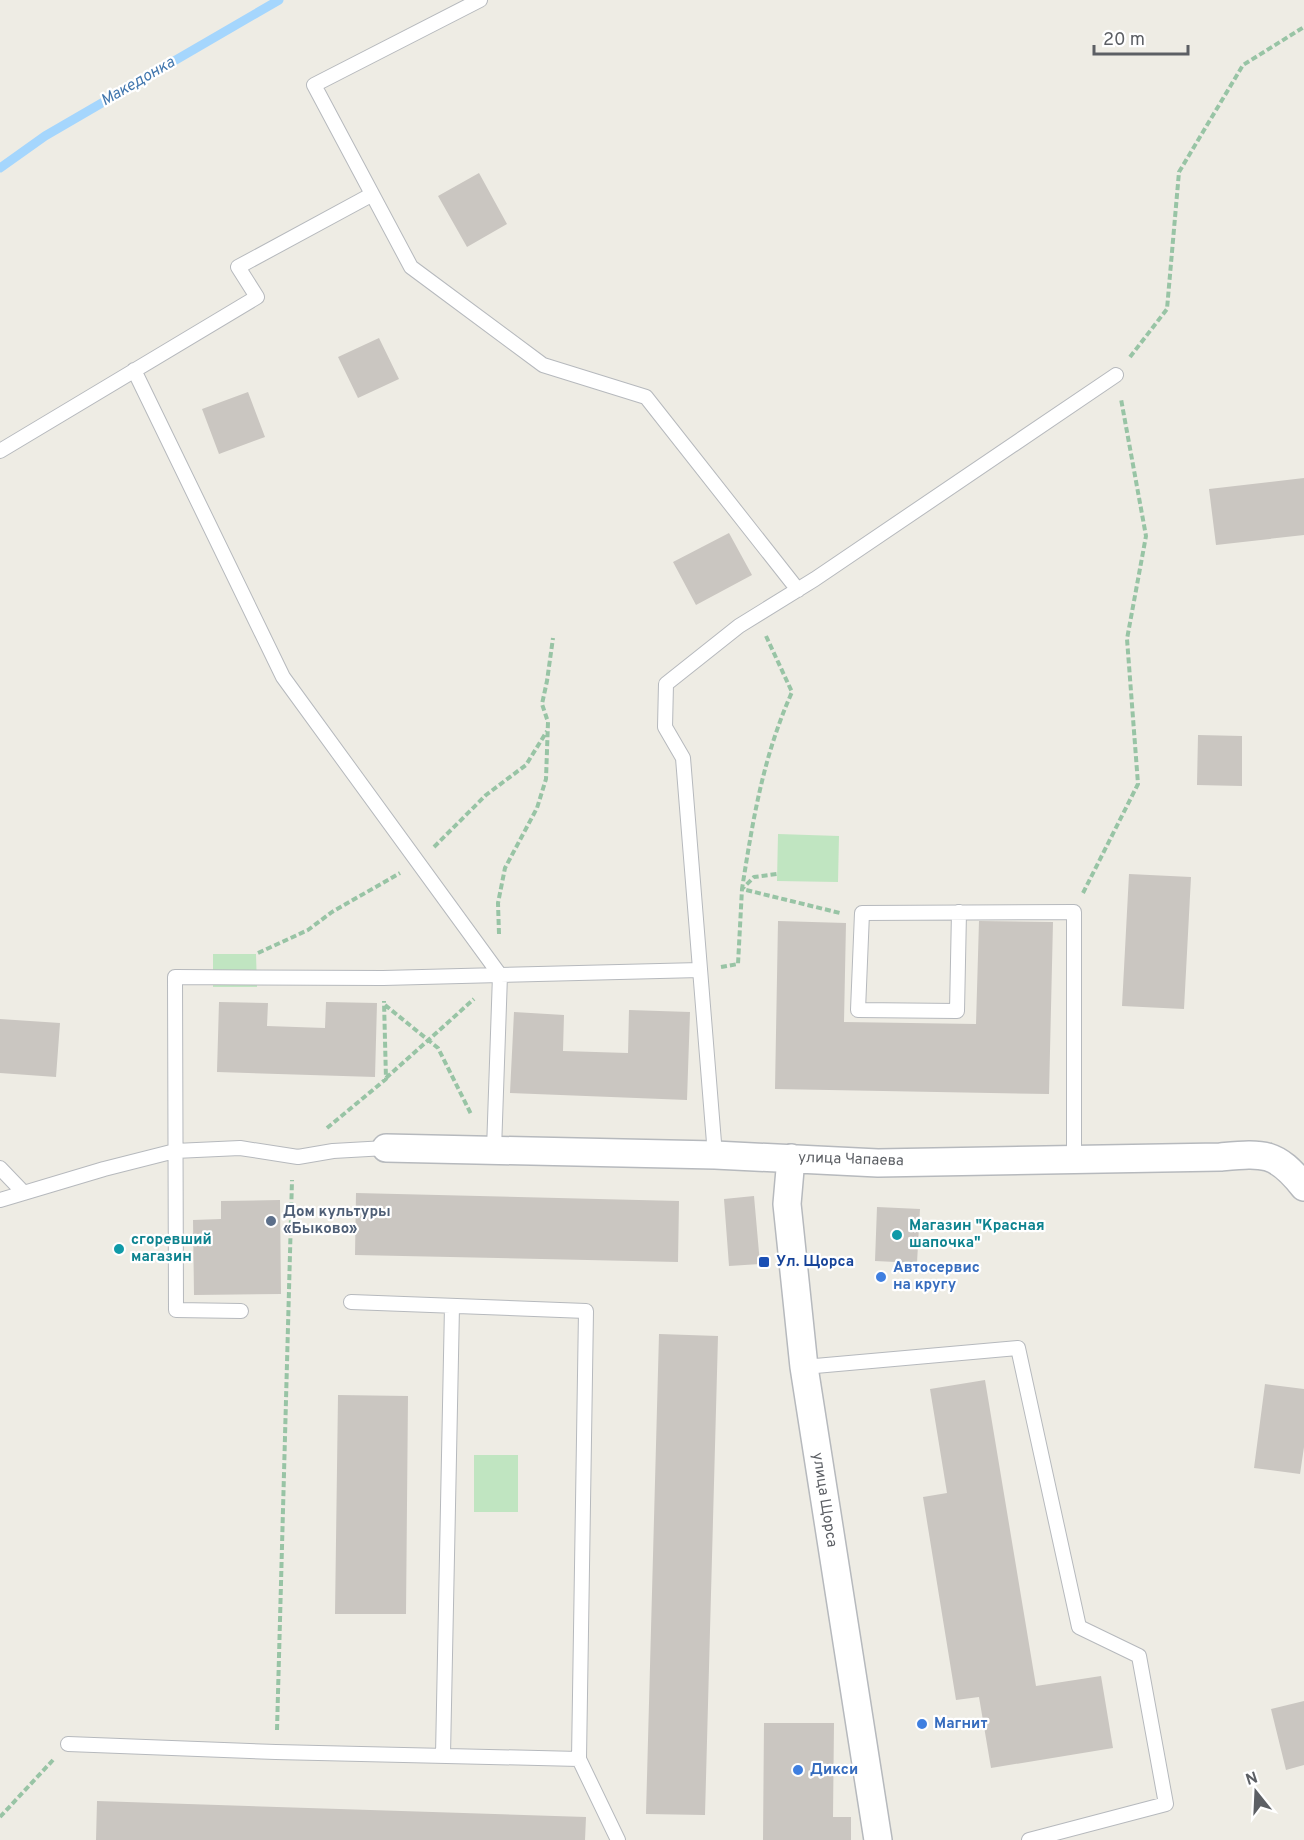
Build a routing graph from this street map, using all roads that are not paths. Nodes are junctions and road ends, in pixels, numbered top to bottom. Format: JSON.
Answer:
{"nodes":[{"id":1,"x":480,"y":0,"type":"edge"},
{"id":2,"x":371,"y":195,"type":"junction"},
{"id":3,"x":134,"y":370,"type":"junction"},
{"id":4,"x":1116,"y":375,"type":"road end"},
{"id":5,"x":0,"y":450,"type":"edge"},
{"id":6,"x":798,"y":590,"type":"junction"},
{"id":7,"x":959,"y":912,"type":"junction"},
{"id":8,"x":700,"y":970,"type":"junction"},
{"id":9,"x":500,"y":975,"type":"junction"},
{"id":10,"x":386,"y":1148,"type":"joint"},
{"id":11,"x":491,"y":1150,"type":"junction"},
{"id":12,"x":175,"y":1151,"type":"junction"},
{"id":13,"x":715,"y":1155,"type":"junction"},
{"id":14,"x":791,"y":1158,"type":"junction"},
{"id":15,"x":1074,"y":1160,"type":"junction"},
{"id":16,"x":0,"y":1168,"type":"edge"},
{"id":17,"x":1304,"y":1187,"type":"edge"},
{"id":18,"x":24,"y":1193,"type":"junction"},
{"id":19,"x":0,"y":1200,"type":"edge"},
{"id":20,"x":351,"y":1302,"type":"dead end"},
{"id":21,"x":452,"y":1306,"type":"junction"},
{"id":22,"x":241,"y":1311,"type":"dead end"},
{"id":23,"x":804,"y":1367,"type":"junction"},
{"id":24,"x":68,"y":1744,"type":"road end"},
{"id":25,"x":443,"y":1755,"type":"junction"},
{"id":26,"x":579,"y":1759,"type":"junction"},
{"id":27,"x":1075,"y":1835,"type":"edge"},
{"id":28,"x":618,"y":1840,"type":"edge"},
{"id":29,"x":878,"y":1840,"type":"edge"},
{"id":30,"x":1029,"y":1840,"type":"edge"}],
"edges":[{"from":1,"to":2,"type":"lane"},
{"from":2,"to":3,"type":"lane"},
{"from":2,"to":6,"type":"lane"},
{"from":3,"to":5,"type":"lane"},
{"from":3,"to":9,"type":"lane"},
{"from":4,"to":6,"type":"lane"},
{"from":6,"to":8,"type":"lane"},
{"from":7,"to":7,"type":"lane"},
{"from":7,"to":15,"type":"lane"},
{"from":8,"to":9,"type":"lane"},
{"from":8,"to":13,"type":"lane"},
{"from":9,"to":11,"type":"lane"},
{"from":9,"to":12,"type":"lane"},
{"from":10,"to":11,"type":"street","name":"улица Чапаева"},
{"from":10,"to":12,"type":"lane"},
{"from":11,"to":13,"type":"street","name":"улица Чапаева"},
{"from":12,"to":18,"type":"lane"},
{"from":12,"to":22,"type":"lane"},
{"from":13,"to":14,"type":"street","name":"улица Чапаева"},
{"from":14,"to":15,"type":"street","name":"улица Чапаева"},
{"from":14,"to":23,"type":"street","name":"улица Щорса"},
{"from":15,"to":17,"type":"street","name":"улица Чапаева"},
{"from":16,"to":18,"type":"lane"},
{"from":18,"to":19,"type":"lane"},
{"from":20,"to":21,"type":"lane"},
{"from":21,"to":25,"type":"lane"},
{"from":21,"to":26,"type":"lane"},
{"from":23,"to":27,"type":"lane"},
{"from":23,"to":29,"type":"street","name":"улица Щорса"},
{"from":24,"to":25,"type":"lane"},
{"from":25,"to":26,"type":"lane"},
{"from":26,"to":28,"type":"lane"},
{"from":27,"to":30,"type":"lane"}]}
